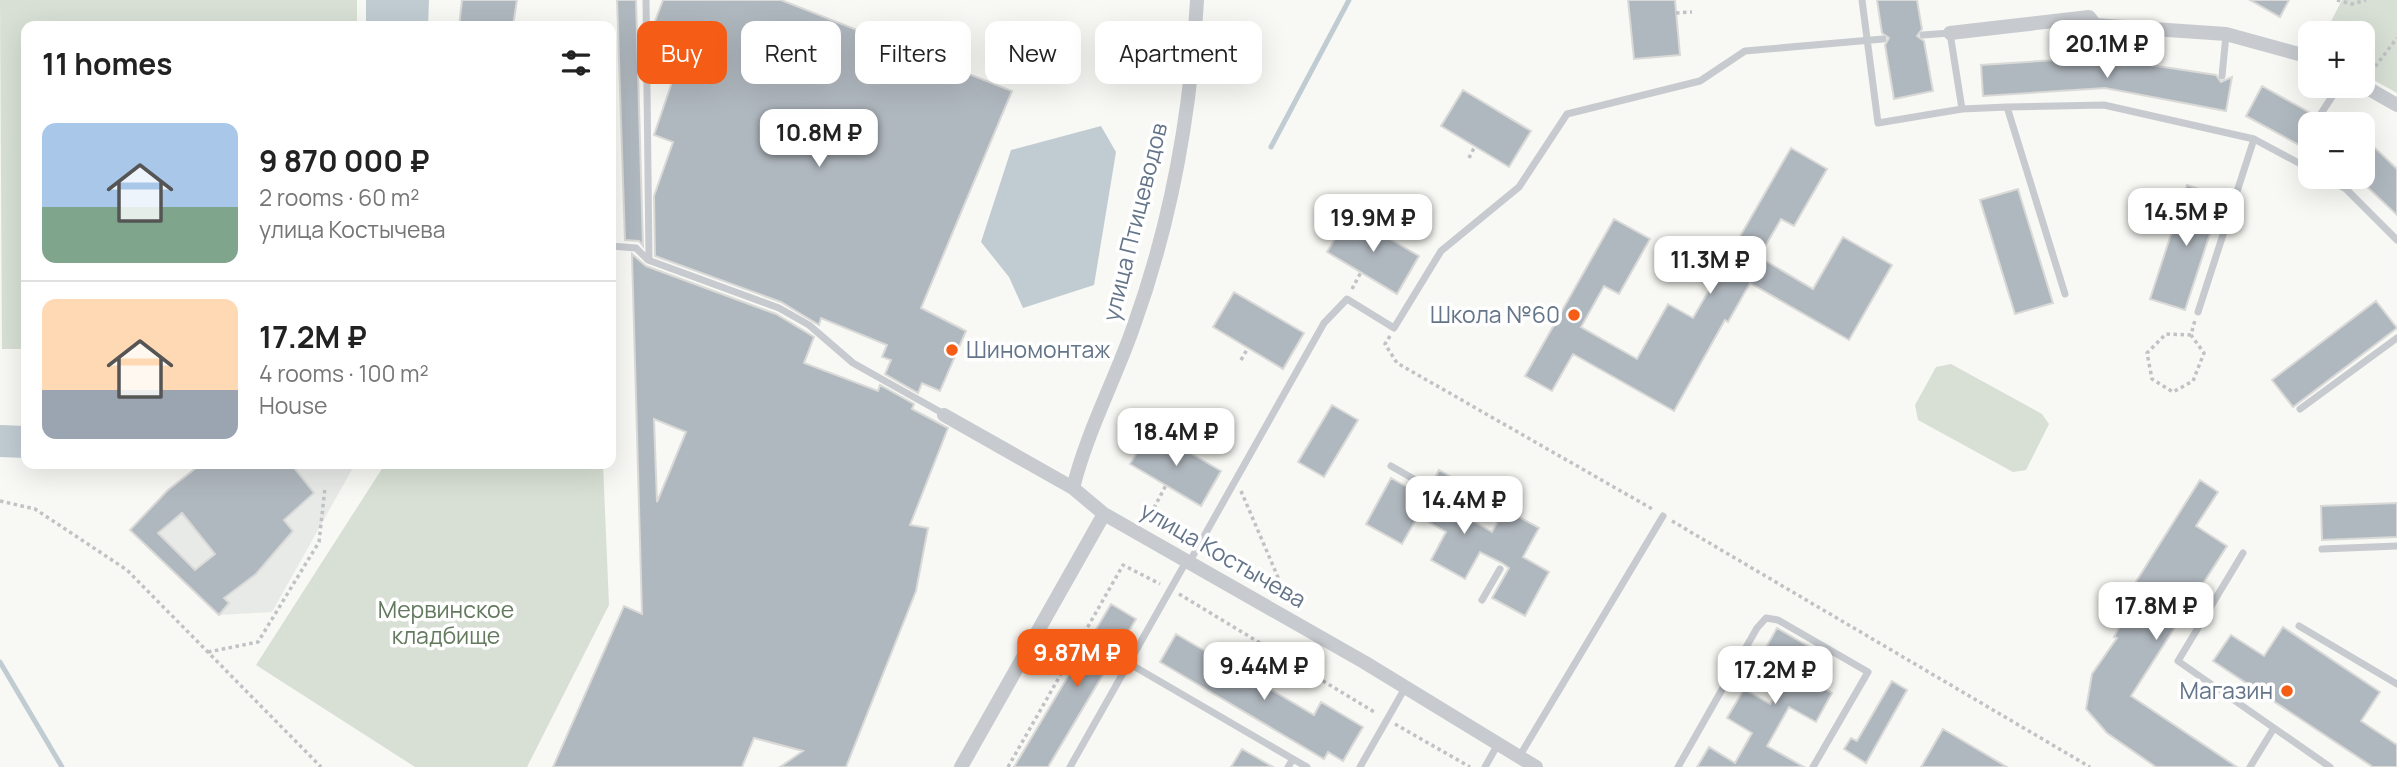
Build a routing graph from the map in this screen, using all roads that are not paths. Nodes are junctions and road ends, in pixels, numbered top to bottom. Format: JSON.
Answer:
{"nodes":[{"id":1,"x":646,"y":0,"type":"edge"},
{"id":2,"x":1197,"y":0,"type":"edge"},
{"id":3,"x":1862,"y":0,"type":"edge"},
{"id":4,"x":2095,"y":25,"type":"junction"},
{"id":5,"x":1950,"y":33,"type":"junction"},
{"id":6,"x":2226,"y":34,"type":"junction"},
{"id":7,"x":1923,"y":35,"type":"dead end"},
{"id":8,"x":1884,"y":39,"type":"dead end"},
{"id":9,"x":1867,"y":41,"type":"junction"},
{"id":10,"x":2298,"y":54,"type":"edge"},
{"id":11,"x":2092,"y":58,"type":"dead end"},
{"id":12,"x":2222,"y":76,"type":"dead end"},
{"id":13,"x":2375,"y":87,"type":"edge"},
{"id":14,"x":2397,"y":105,"type":"edge"},
{"id":15,"x":2007,"y":107,"type":"junction"},
{"id":16,"x":1962,"y":109,"type":"junction"},
{"id":17,"x":2254,"y":139,"type":"junction"},
{"id":18,"x":2298,"y":163,"type":"edge"},
{"id":19,"x":2346,"y":189,"type":"edge"},
{"id":20,"x":2397,"y":240,"type":"edge"},
{"id":21,"x":616,"y":246,"type":"edge"},
{"id":22,"x":649,"y":260,"type":"junction"},
{"id":23,"x":2065,"y":294,"type":"dead end"},
{"id":24,"x":2198,"y":312,"type":"road end"},
{"id":25,"x":2397,"y":338,"type":"edge"},
{"id":26,"x":2300,"y":409,"type":"dead end"},
{"id":27,"x":944,"y":415,"type":"joint"},
{"id":28,"x":1391,"y":466,"type":"dead end"},
{"id":29,"x":1419,"y":482,"type":"dead end"},
{"id":30,"x":1073,"y":488,"type":"junction"},
{"id":31,"x":1104,"y":514,"type":"junction"},
{"id":32,"x":1663,"y":516,"type":"road end"},
{"id":33,"x":2397,"y":546,"type":"edge"},
{"id":34,"x":2322,"y":549,"type":"dead end"},
{"id":35,"x":2243,"y":553,"type":"dead end"},
{"id":36,"x":1189,"y":560,"type":"junction"},
{"id":37,"x":1500,"y":569,"type":"dead end"},
{"id":38,"x":1482,"y":600,"type":"dead end"},
{"id":39,"x":2299,"y":626,"type":"dead end"},
{"id":40,"x":1130,"y":664,"type":"junction"},
{"id":41,"x":2397,"y":684,"type":"edge"},
{"id":42,"x":1405,"y":688,"type":"junction"},
{"id":43,"x":2274,"y":728,"type":"junction"},
{"id":44,"x":1498,"y":744,"type":"junction"},
{"id":45,"x":1519,"y":757,"type":"junction"},
{"id":46,"x":1293,"y":759,"type":"junction"},
{"id":47,"x":961,"y":767,"type":"edge"},
{"id":48,"x":1070,"y":767,"type":"edge"},
{"id":49,"x":1289,"y":767,"type":"edge"},
{"id":50,"x":1307,"y":767,"type":"edge"},
{"id":51,"x":1360,"y":767,"type":"edge"},
{"id":52,"x":1485,"y":767,"type":"edge"},
{"id":53,"x":1536,"y":767,"type":"edge"},
{"id":54,"x":1678,"y":767,"type":"edge"},
{"id":55,"x":1813,"y":767,"type":"edge"},
{"id":56,"x":2250,"y":767,"type":"edge"},
{"id":57,"x":2330,"y":767,"type":"edge"}],
"edges":[{"from":1,"to":22,"type":"lane"},
{"from":2,"to":30,"type":"street","name":"улица Птицеводов"},
{"from":3,"to":9,"type":"lane"},
{"from":4,"to":5,"type":"street"},
{"from":4,"to":6,"type":"street"},
{"from":4,"to":11,"type":"lane"},
{"from":5,"to":7,"type":"lane"},
{"from":5,"to":16,"type":"lane"},
{"from":6,"to":10,"type":"street"},
{"from":6,"to":12,"type":"lane"},
{"from":8,"to":9,"type":"lane"},
{"from":9,"to":16,"type":"lane"},
{"from":9,"to":36,"type":"lane"},
{"from":13,"to":14,"type":"street"},
{"from":15,"to":16,"type":"lane"},
{"from":15,"to":17,"type":"lane"},
{"from":15,"to":23,"type":"lane"},
{"from":17,"to":18,"type":"lane"},
{"from":17,"to":24,"type":"lane"},
{"from":19,"to":20,"type":"lane"},
{"from":21,"to":22,"type":"lane"},
{"from":22,"to":27,"type":"lane"},
{"from":25,"to":26,"type":"lane"},
{"from":27,"to":30,"type":"street","name":"улица Костычева"},
{"from":28,"to":29,"type":"lane"},
{"from":30,"to":31,"type":"street","name":"улица Костычева"},
{"from":31,"to":36,"type":"street","name":"улица Костычева"},
{"from":31,"to":47,"type":"street","name":"улица Костычева"},
{"from":32,"to":45,"type":"lane"},
{"from":33,"to":34,"type":"lane"},
{"from":35,"to":43,"type":"lane"},
{"from":36,"to":40,"type":"lane"},
{"from":36,"to":42,"type":"street","name":"улица Костычева"},
{"from":37,"to":38,"type":"lane"},
{"from":39,"to":41,"type":"lane"},
{"from":40,"to":46,"type":"lane"},
{"from":40,"to":48,"type":"lane"},
{"from":42,"to":44,"type":"street","name":"улица Костычева"},
{"from":42,"to":51,"type":"lane"},
{"from":43,"to":56,"type":"lane"},
{"from":43,"to":57,"type":"lane"},
{"from":44,"to":45,"type":"street","name":"улица Костычева"},
{"from":44,"to":52,"type":"lane"},
{"from":45,"to":53,"type":"street","name":"улица Костычева"},
{"from":46,"to":49,"type":"lane"},
{"from":46,"to":50,"type":"lane"},
{"from":54,"to":55,"type":"lane"}]}
